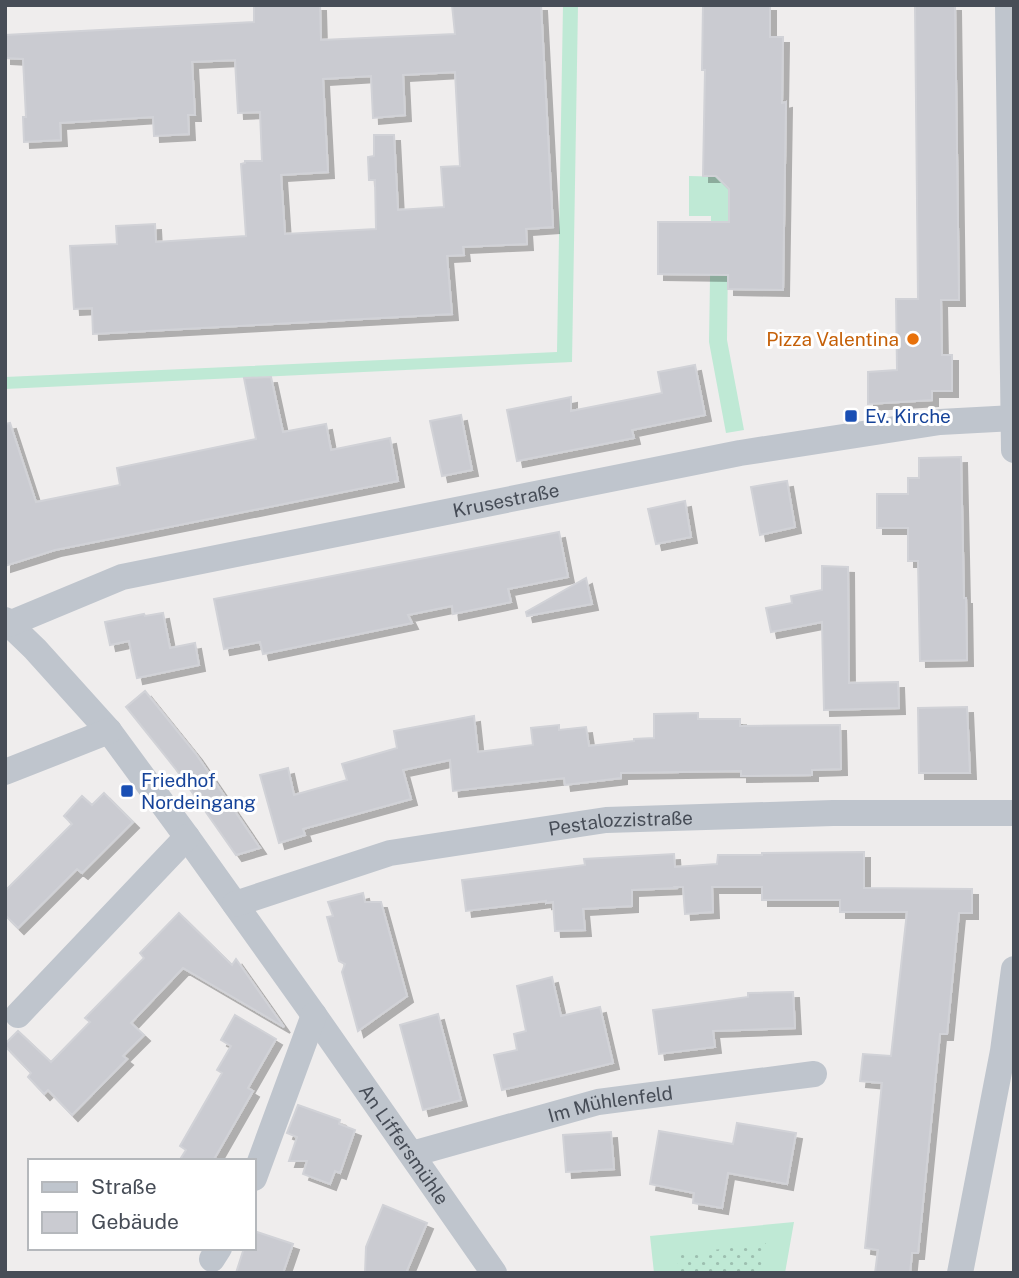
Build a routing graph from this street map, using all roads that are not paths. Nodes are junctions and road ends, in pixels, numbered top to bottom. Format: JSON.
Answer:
{"nodes":[{"id":1,"x":1008,"y":5,"type":"edge"},
{"id":2,"x":1013,"y":419,"type":"edge"},
{"id":3,"x":1014,"y":450,"type":"edge"},
{"id":4,"x":7,"y":622,"type":"edge"},
{"id":5,"x":109,"y":731,"type":"junction"},
{"id":6,"x":5,"y":772,"type":"edge"},
{"id":7,"x":1014,"y":813,"type":"edge"},
{"id":8,"x":187,"y":836,"type":"junction"},
{"id":9,"x":235,"y":904,"type":"junction"},
{"id":10,"x":1014,"y":969,"type":"edge"},
{"id":11,"x":18,"y":1015,"type":"dead end"},
{"id":12,"x":314,"y":1015,"type":"junction"},
{"id":13,"x":814,"y":1074,"type":"dead end"},
{"id":14,"x":1003,"y":1107,"type":"edge"},
{"id":15,"x":412,"y":1154,"type":"junction"},
{"id":16,"x":256,"y":1173,"type":"edge"},
{"id":17,"x":494,"y":1273,"type":"edge"},
{"id":18,"x":960,"y":1273,"type":"edge"}],
"edges":[{"from":1,"to":2,"type":"street"},
{"from":2,"to":3,"type":"street"},
{"from":2,"to":4,"type":"street","name":"Krusestraße"},
{"from":4,"to":5,"type":"street","name":"An Liffersmühle"},
{"from":5,"to":6,"type":"street"},
{"from":5,"to":8,"type":"street","name":"An Liffersmühle"},
{"from":7,"to":9,"type":"street","name":"Pestalozzistraße"},
{"from":8,"to":9,"type":"street","name":"An Liffersmühle"},
{"from":8,"to":11,"type":"street"},
{"from":9,"to":12,"type":"street","name":"An Liffersmühle"},
{"from":10,"to":14,"type":"street"},
{"from":12,"to":15,"type":"street","name":"An Liffersmühle"},
{"from":12,"to":16,"type":"street"},
{"from":13,"to":15,"type":"street","name":"Im Mühlenfeld"},
{"from":14,"to":18,"type":"street"},
{"from":15,"to":17,"type":"street","name":"An Liffersmühle"}]}
